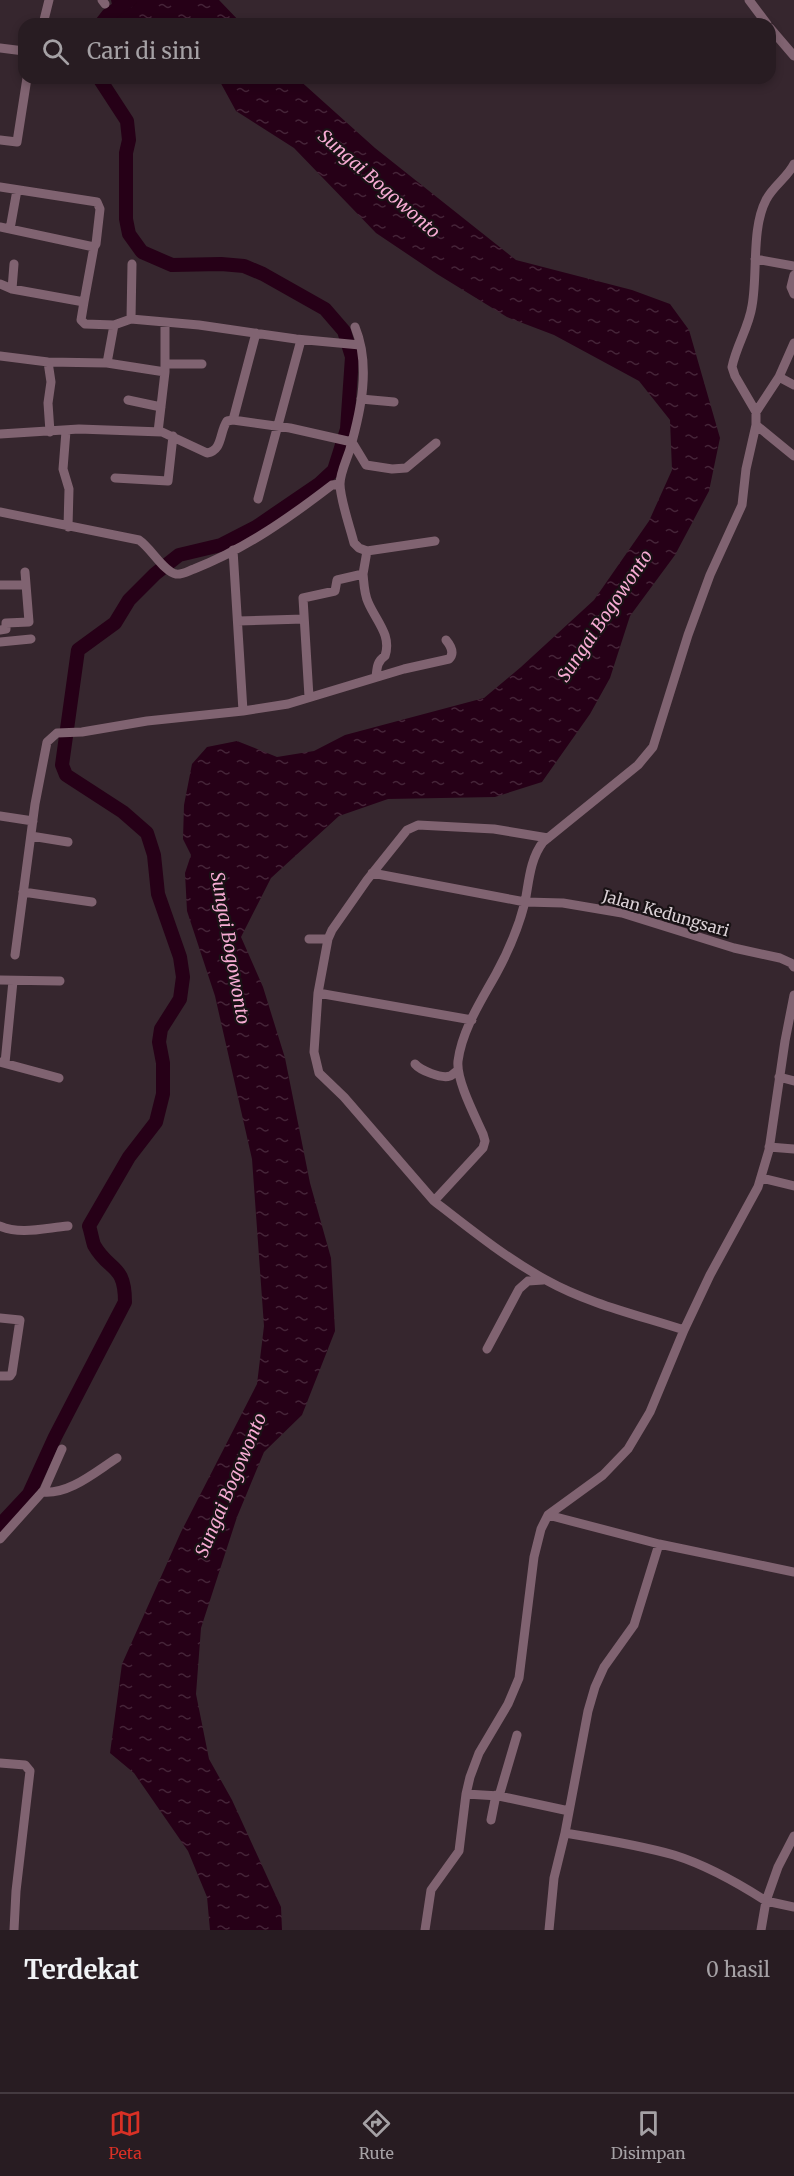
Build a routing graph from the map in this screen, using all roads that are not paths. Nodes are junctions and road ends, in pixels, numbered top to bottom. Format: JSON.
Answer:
{"nodes":[{"id":1,"x":49,"y":0,"type":"edge"},
{"id":2,"x":748,"y":0,"type":"edge"},
{"id":3,"x":44,"y":18,"type":"edge"},
{"id":4,"x":762,"y":18,"type":"edge"},
{"id":5,"x":776,"y":35,"type":"edge"},
{"id":6,"x":0,"y":48,"type":"edge"},
{"id":7,"x":18,"y":50,"type":"edge"},
{"id":8,"x":794,"y":56,"type":"edge"},
{"id":9,"x":26,"y":84,"type":"edge"},
{"id":10,"x":0,"y":140,"type":"edge"},
{"id":11,"x":794,"y":164,"type":"edge"},
{"id":12,"x":0,"y":187,"type":"edge"},
{"id":13,"x":17,"y":190,"type":"junction"},
{"id":14,"x":0,"y":227,"type":"edge"},
{"id":15,"x":10,"y":229,"type":"junction"},
{"id":16,"x":94,"y":247,"type":"junction"},
{"id":17,"x":755,"y":259,"type":"junction"},
{"id":18,"x":14,"y":264,"type":"dead end"},
{"id":19,"x":132,"y":264,"type":"dead end"},
{"id":20,"x":794,"y":266,"type":"edge"},
{"id":21,"x":794,"y":275,"type":"edge"},
{"id":22,"x":0,"y":284,"type":"edge"},
{"id":23,"x":12,"y":290,"type":"junction"},
{"id":24,"x":794,"y":294,"type":"edge"},
{"id":25,"x":84,"y":302,"type":"junction"},
{"id":26,"x":131,"y":319,"type":"junction"},
{"id":27,"x":165,"y":322,"type":"junction"},
{"id":28,"x":114,"y":325,"type":"junction"},
{"id":29,"x":355,"y":327,"type":"dead end"},
{"id":30,"x":256,"y":333,"type":"junction"},
{"id":31,"x":301,"y":339,"type":"junction"},
{"id":32,"x":794,"y":342,"type":"edge"},
{"id":33,"x":360,"y":345,"type":"junction"},
{"id":34,"x":0,"y":356,"type":"edge"},
{"id":35,"x":48,"y":362,"type":"junction"},
{"id":36,"x":107,"y":363,"type":"junction"},
{"id":37,"x":202,"y":364,"type":"dead end"},
{"id":38,"x":165,"y":368,"type":"junction"},
{"id":39,"x":779,"y":377,"type":"junction"},
{"id":40,"x":794,"y":385,"type":"edge"},
{"id":41,"x":361,"y":399,"type":"junction"},
{"id":42,"x":128,"y":400,"type":"dead end"},
{"id":43,"x":394,"y":402,"type":"dead end"},
{"id":44,"x":161,"y":407,"type":"junction"},
{"id":45,"x":756,"y":412,"type":"junction"},
{"id":46,"x":233,"y":420,"type":"junction"},
{"id":47,"x":756,"y":425,"type":"junction"},
{"id":48,"x":279,"y":427,"type":"junction"},
{"id":49,"x":66,"y":431,"type":"junction"},
{"id":50,"x":50,"y":432,"type":"junction"},
{"id":51,"x":159,"y":432,"type":"junction"},
{"id":52,"x":0,"y":434,"type":"edge"},
{"id":53,"x":173,"y":436,"type":"junction"},
{"id":54,"x":350,"y":442,"type":"junction"},
{"id":55,"x":436,"y":443,"type":"dead end"},
{"id":56,"x":794,"y":456,"type":"edge"},
{"id":57,"x":115,"y":478,"type":"dead end"},
{"id":58,"x":340,"y":484,"type":"junction"},
{"id":59,"x":258,"y":499,"type":"dead end"},
{"id":60,"x":0,"y":512,"type":"edge"},
{"id":61,"x":68,"y":527,"type":"junction"},
{"id":62,"x":435,"y":541,"type":"dead end"},
{"id":63,"x":233,"y":550,"type":"junction"},
{"id":64,"x":367,"y":550,"type":"junction"},
{"id":65,"x":25,"y":572,"type":"dead end"},
{"id":66,"x":363,"y":573,"type":"junction"},
{"id":67,"x":0,"y":585,"type":"edge"},
{"id":68,"x":26,"y":585,"type":"junction"},
{"id":69,"x":304,"y":619,"type":"junction"},
{"id":70,"x":238,"y":621,"type":"junction"},
{"id":71,"x":0,"y":630,"type":"edge"},
{"id":72,"x":31,"y":639,"type":"dead end"},
{"id":73,"x":446,"y":640,"type":"dead end"},
{"id":74,"x":0,"y":642,"type":"edge"},
{"id":75,"x":376,"y":677,"type":"junction"},
{"id":76,"x":309,"y":697,"type":"junction"},
{"id":77,"x":243,"y":711,"type":"junction"},
{"id":78,"x":0,"y":816,"type":"edge"},
{"id":79,"x":33,"y":821,"type":"junction"},
{"id":80,"x":31,"y":836,"type":"junction"},
{"id":81,"x":548,"y":838,"type":"junction"},
{"id":82,"x":68,"y":842,"type":"dead end"},
{"id":83,"x":372,"y":873,"type":"junction"},
{"id":84,"x":24,"y":892,"type":"junction"},
{"id":85,"x":92,"y":902,"type":"dead end"},
{"id":86,"x":525,"y":902,"type":"junction"},
{"id":87,"x":309,"y":939,"type":"dead end"},
{"id":88,"x":328,"y":939,"type":"junction"},
{"id":89,"x":15,"y":955,"type":"dead end"},
{"id":90,"x":794,"y":967,"type":"edge"},
{"id":91,"x":0,"y":980,"type":"edge"},
{"id":92,"x":13,"y":981,"type":"junction"},
{"id":93,"x":60,"y":981,"type":"dead end"},
{"id":94,"x":318,"y":993,"type":"junction"},
{"id":95,"x":794,"y":995,"type":"edge"},
{"id":96,"x":472,"y":1020,"type":"junction"},
{"id":97,"x":3,"y":1062,"type":"edge"},
{"id":98,"x":415,"y":1064,"type":"dead end"},
{"id":99,"x":458,"y":1070,"type":"junction"},
{"id":100,"x":779,"y":1077,"type":"junction"},
{"id":101,"x":59,"y":1078,"type":"dead end"},
{"id":102,"x":794,"y":1081,"type":"edge"},
{"id":103,"x":769,"y":1147,"type":"junction"},
{"id":104,"x":794,"y":1149,"type":"edge"},
{"id":105,"x":762,"y":1178,"type":"junction"},
{"id":106,"x":794,"y":1186,"type":"edge"},
{"id":107,"x":434,"y":1201,"type":"junction"},
{"id":108,"x":0,"y":1226,"type":"edge"},
{"id":109,"x":68,"y":1226,"type":"dead end"},
{"id":110,"x":548,"y":1281,"type":"junction"},
{"id":111,"x":0,"y":1318,"type":"edge"},
{"id":112,"x":684,"y":1330,"type":"junction"},
{"id":113,"x":487,"y":1349,"type":"dead end"},
{"id":114,"x":0,"y":1376,"type":"edge"},
{"id":115,"x":62,"y":1449,"type":"dead end"},
{"id":116,"x":117,"y":1458,"type":"dead end"},
{"id":117,"x":42,"y":1492,"type":"junction"},
{"id":118,"x":548,"y":1515,"type":"junction"},
{"id":119,"x":0,"y":1539,"type":"edge"},
{"id":120,"x":659,"y":1544,"type":"junction"},
{"id":121,"x":794,"y":1572,"type":"edge"},
{"id":122,"x":517,"y":1735,"type":"dead end"},
{"id":123,"x":0,"y":1763,"type":"edge"},
{"id":124,"x":466,"y":1794,"type":"junction"},
{"id":125,"x":497,"y":1796,"type":"junction"},
{"id":126,"x":569,"y":1811,"type":"junction"},
{"id":127,"x":491,"y":1820,"type":"dead end"},
{"id":128,"x":565,"y":1833,"type":"junction"},
{"id":129,"x":794,"y":1836,"type":"edge"},
{"id":130,"x":766,"y":1900,"type":"junction"},
{"id":131,"x":794,"y":1907,"type":"edge"},
{"id":132,"x":15,"y":1930,"type":"edge"},
{"id":133,"x":424,"y":1930,"type":"edge"},
{"id":134,"x":549,"y":1930,"type":"edge"},
{"id":135,"x":761,"y":1930,"type":"edge"}],
"edges":[{"from":1,"to":3,"type":"street"},
{"from":2,"to":4,"type":"street"},
{"from":5,"to":8,"type":"street"},
{"from":6,"to":7,"type":"street"},
{"from":9,"to":10,"type":"street"},
{"from":11,"to":17,"type":"street"},
{"from":12,"to":13,"type":"street"},
{"from":13,"to":15,"type":"street"},
{"from":13,"to":16,"type":"street"},
{"from":14,"to":15,"type":"street"},
{"from":15,"to":16,"type":"street"},
{"from":16,"to":25,"type":"street"},
{"from":17,"to":20,"type":"street"},
{"from":17,"to":45,"type":"street"},
{"from":18,"to":23,"type":"street"},
{"from":19,"to":26,"type":"street"},
{"from":21,"to":24,"type":"street"},
{"from":22,"to":23,"type":"street"},
{"from":23,"to":25,"type":"street"},
{"from":25,"to":28,"type":"street"},
{"from":26,"to":27,"type":"street"},
{"from":26,"to":28,"type":"street"},
{"from":27,"to":30,"type":"street"},
{"from":27,"to":38,"type":"street"},
{"from":28,"to":36,"type":"street"},
{"from":29,"to":33,"type":"street"},
{"from":30,"to":31,"type":"street"},
{"from":30,"to":46,"type":"street"},
{"from":31,"to":33,"type":"street"},
{"from":31,"to":48,"type":"street"},
{"from":32,"to":39,"type":"street"},
{"from":33,"to":41,"type":"street"},
{"from":34,"to":35,"type":"street"},
{"from":35,"to":36,"type":"street"},
{"from":35,"to":50,"type":"street"},
{"from":36,"to":38,"type":"street"},
{"from":37,"to":38,"type":"street"},
{"from":38,"to":44,"type":"street"},
{"from":39,"to":40,"type":"street"},
{"from":39,"to":45,"type":"street"},
{"from":41,"to":43,"type":"street"},
{"from":41,"to":54,"type":"street"},
{"from":42,"to":44,"type":"street"},
{"from":44,"to":51,"type":"street"},
{"from":45,"to":47,"type":"street"},
{"from":46,"to":48,"type":"street"},
{"from":46,"to":53,"type":"street"},
{"from":47,"to":56,"type":"street"},
{"from":47,"to":81,"type":"street"},
{"from":48,"to":54,"type":"street"},
{"from":48,"to":59,"type":"street"},
{"from":49,"to":50,"type":"street"},
{"from":49,"to":51,"type":"street"},
{"from":49,"to":61,"type":"street"},
{"from":50,"to":52,"type":"street"},
{"from":51,"to":53,"type":"street"},
{"from":53,"to":57,"type":"street"},
{"from":54,"to":55,"type":"street"},
{"from":54,"to":58,"type":"street"},
{"from":58,"to":63,"type":"street"},
{"from":58,"to":64,"type":"street"},
{"from":60,"to":61,"type":"street"},
{"from":61,"to":63,"type":"street"},
{"from":62,"to":64,"type":"street"},
{"from":63,"to":70,"type":"street"},
{"from":64,"to":66,"type":"street"},
{"from":65,"to":68,"type":"street"},
{"from":66,"to":69,"type":"street"},
{"from":66,"to":75,"type":"street"},
{"from":67,"to":68,"type":"street"},
{"from":68,"to":71,"type":"street"},
{"from":69,"to":70,"type":"street"},
{"from":69,"to":76,"type":"street"},
{"from":70,"to":77,"type":"street"},
{"from":72,"to":74,"type":"street"},
{"from":73,"to":75,"type":"street"},
{"from":75,"to":76,"type":"street"},
{"from":76,"to":77,"type":"street"},
{"from":77,"to":79,"type":"street"},
{"from":78,"to":79,"type":"street"},
{"from":79,"to":80,"type":"street"},
{"from":80,"to":82,"type":"street"},
{"from":80,"to":84,"type":"street"},
{"from":81,"to":83,"type":"street"},
{"from":81,"to":86,"type":"street"},
{"from":83,"to":86,"type":"street","name":"Jalan Kedungsari"},
{"from":83,"to":88,"type":"street"},
{"from":84,"to":85,"type":"street"},
{"from":84,"to":89,"type":"street"},
{"from":86,"to":90,"type":"street","name":"Jalan Kedungsari"},
{"from":86,"to":96,"type":"street"},
{"from":87,"to":88,"type":"street"},
{"from":88,"to":94,"type":"street"},
{"from":91,"to":92,"type":"street"},
{"from":92,"to":93,"type":"street"},
{"from":92,"to":97,"type":"street"},
{"from":94,"to":96,"type":"street"},
{"from":94,"to":107,"type":"street"},
{"from":95,"to":100,"type":"street"},
{"from":96,"to":99,"type":"street"},
{"from":97,"to":101,"type":"street"},
{"from":98,"to":99,"type":"street"},
{"from":99,"to":107,"type":"street"},
{"from":100,"to":102,"type":"street"},
{"from":100,"to":103,"type":"street"},
{"from":103,"to":104,"type":"street"},
{"from":103,"to":105,"type":"street"},
{"from":105,"to":106,"type":"street"},
{"from":105,"to":112,"type":"street"},
{"from":107,"to":110,"type":"street"},
{"from":108,"to":109,"type":"street"},
{"from":110,"to":112,"type":"street"},
{"from":110,"to":113,"type":"street"},
{"from":111,"to":114,"type":"street"},
{"from":112,"to":118,"type":"street"},
{"from":115,"to":117,"type":"street"},
{"from":116,"to":117,"type":"street"},
{"from":117,"to":119,"type":"street"},
{"from":118,"to":120,"type":"street"},
{"from":118,"to":124,"type":"street"},
{"from":120,"to":121,"type":"street"},
{"from":120,"to":126,"type":"street"},
{"from":122,"to":125,"type":"street"},
{"from":123,"to":132,"type":"street"},
{"from":124,"to":125,"type":"street"},
{"from":124,"to":133,"type":"street"},
{"from":125,"to":126,"type":"street"},
{"from":125,"to":127,"type":"street"},
{"from":126,"to":128,"type":"street"},
{"from":128,"to":130,"type":"street"},
{"from":128,"to":134,"type":"street"},
{"from":129,"to":130,"type":"street"},
{"from":130,"to":131,"type":"street"},
{"from":130,"to":135,"type":"street"}]}
